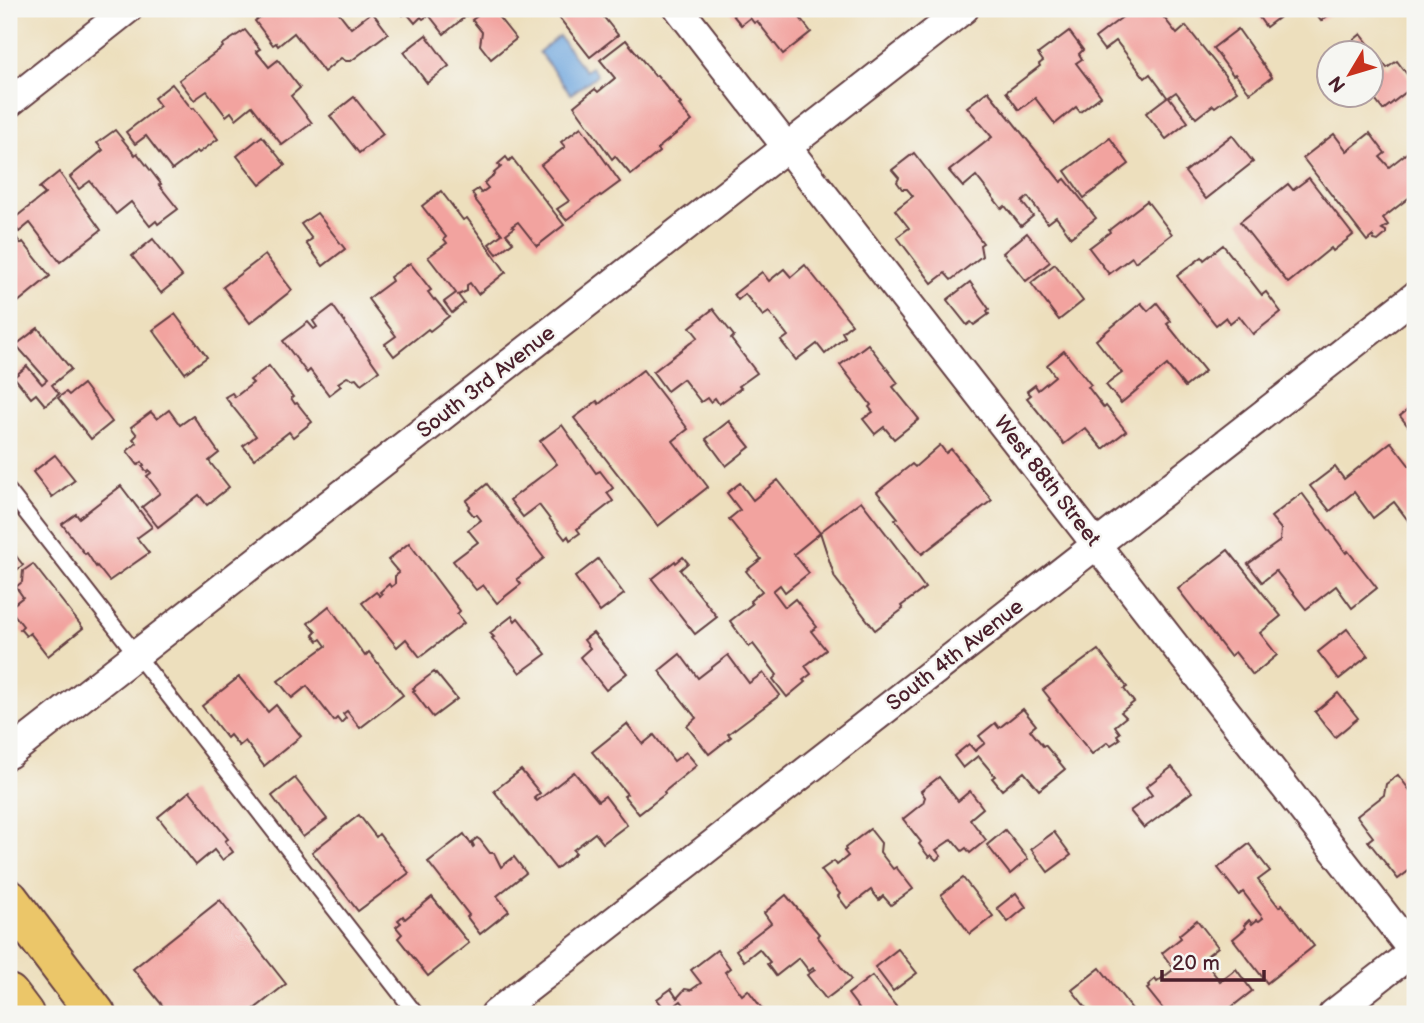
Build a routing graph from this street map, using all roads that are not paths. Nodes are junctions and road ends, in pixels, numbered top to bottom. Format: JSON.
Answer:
{"nodes":[{"id":1,"x":128,"y":9,"type":"edge"},
{"id":2,"x":679,"y":9,"type":"edge"},
{"id":3,"x":964,"y":9,"type":"edge"},
{"id":4,"x":9,"y":103,"type":"edge"},
{"id":5,"x":787,"y":147,"type":"junction"},
{"id":6,"x":1415,"y":296,"type":"edge"},
{"id":7,"x":9,"y":491,"type":"edge"},
{"id":8,"x":1096,"y":545,"type":"junction"},
{"id":9,"x":136,"y":655,"type":"junction"},
{"id":10,"x":9,"y":754,"type":"edge"},
{"id":11,"x":9,"y":899,"type":"edge"},
{"id":12,"x":1415,"y":952,"type":"edge"},
{"id":13,"x":9,"y":994,"type":"edge"},
{"id":14,"x":24,"y":1014,"type":"edge"},
{"id":15,"x":96,"y":1014,"type":"edge"},
{"id":16,"x":416,"y":1014,"type":"edge"},
{"id":17,"x":495,"y":1014,"type":"edge"},
{"id":18,"x":1333,"y":1014,"type":"edge"}],
"edges":[{"from":1,"to":4,"type":"street"},
{"from":2,"to":5,"type":"street","name":"West 88th Street"},
{"from":3,"to":5,"type":"street","name":"South 3rd Avenue"},
{"from":5,"to":8,"type":"street","name":"West 88th Street"},
{"from":5,"to":9,"type":"street","name":"South 3rd Avenue"},
{"from":6,"to":8,"type":"street","name":"South 4th Avenue"},
{"from":7,"to":9,"type":"lane"},
{"from":8,"to":12,"type":"street","name":"West 88th Street"},
{"from":8,"to":17,"type":"street","name":"South 4th Avenue"},
{"from":9,"to":10,"type":"street","name":"South 3rd Avenue"},
{"from":9,"to":16,"type":"lane"},
{"from":11,"to":15,"type":"main road"},
{"from":12,"to":18,"type":"street"},
{"from":13,"to":14,"type":"main road"}]}
